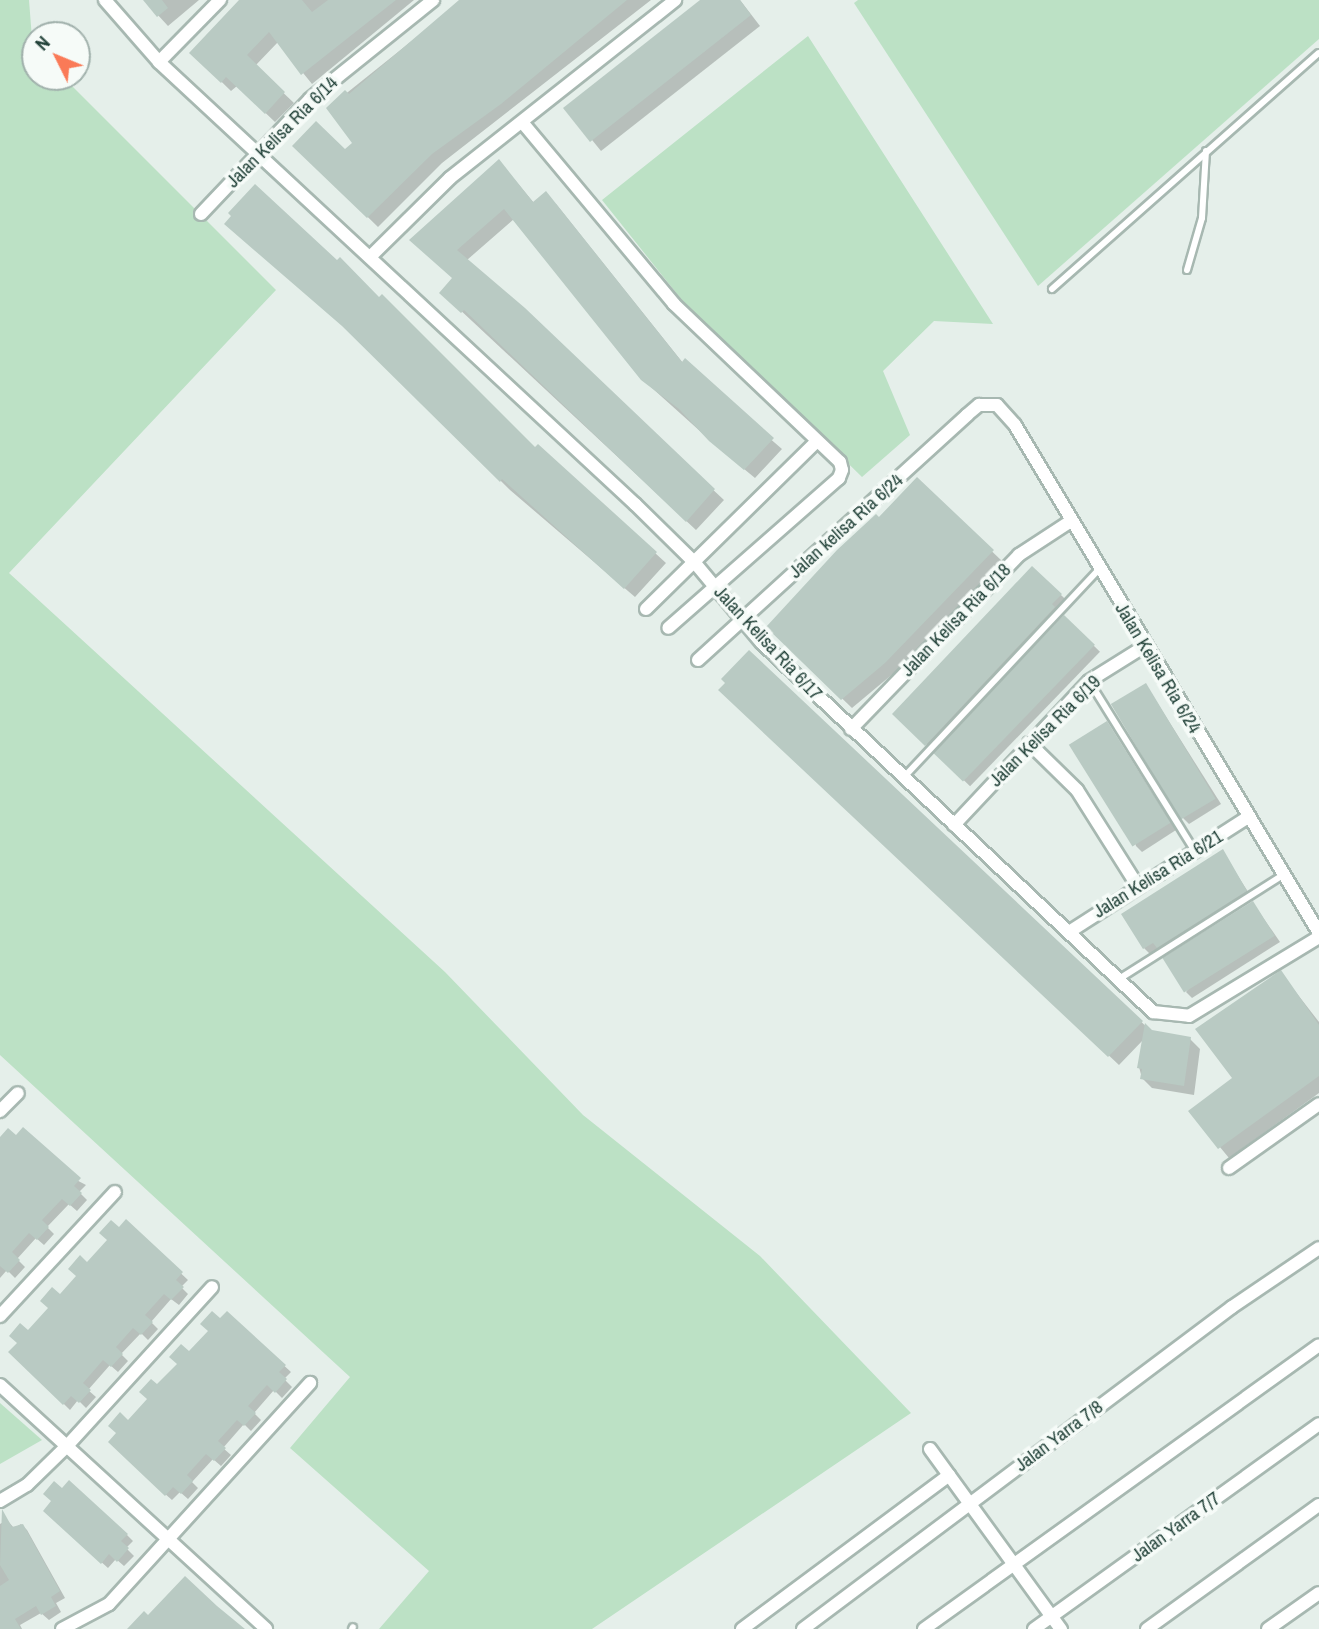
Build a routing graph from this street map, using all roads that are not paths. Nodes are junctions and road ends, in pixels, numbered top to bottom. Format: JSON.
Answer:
{"nodes":[{"id":1,"x":105,"y":0,"type":"edge"},
{"id":2,"x":220,"y":0,"type":"edge"},
{"id":3,"x":433,"y":0,"type":"edge"},
{"id":4,"x":675,"y":0,"type":"edge"},
{"id":5,"x":1319,"y":53,"type":"edge"},
{"id":6,"x":159,"y":62,"type":"junction"},
{"id":7,"x":522,"y":122,"type":"junction"},
{"id":8,"x":1206,"y":151,"type":"junction"},
{"id":9,"x":257,"y":155,"type":"junction"},
{"id":10,"x":201,"y":214,"type":"dead end"},
{"id":11,"x":370,"y":257,"type":"junction"},
{"id":12,"x":1187,"y":270,"type":"dead end"},
{"id":13,"x":1052,"y":289,"type":"dead end"},
{"id":14,"x":997,"y":405,"type":"joint"},
{"id":15,"x":816,"y":442,"type":"junction"},
{"id":16,"x":1070,"y":521,"type":"junction"},
{"id":17,"x":695,"y":563,"type":"junction"},
{"id":18,"x":1099,"y":569,"type":"junction"},
{"id":19,"x":715,"y":588,"type":"junction"},
{"id":20,"x":646,"y":609,"type":"dead end"},
{"id":21,"x":741,"y":620,"type":"junction"},
{"id":22,"x":668,"y":628,"type":"dead end"},
{"id":23,"x":1145,"y":646,"type":"junction"},
{"id":24,"x":698,"y":660,"type":"dead end"},
{"id":25,"x":1089,"y":681,"type":"junction"},
{"id":26,"x":851,"y":729,"type":"junction"},
{"id":27,"x":1029,"y":743,"type":"junction"},
{"id":28,"x":903,"y":778,"type":"junction"},
{"id":29,"x":1248,"y":817,"type":"junction"},
{"id":30,"x":954,"y":825,"type":"junction"},
{"id":31,"x":1195,"y":850,"type":"junction"},
{"id":32,"x":1283,"y":875,"type":"junction"},
{"id":33,"x":1137,"y":885,"type":"junction"},
{"id":34,"x":1069,"y":932,"type":"junction"},
{"id":35,"x":1319,"y":935,"type":"edge"},
{"id":36,"x":1117,"y":980,"type":"junction"},
{"id":37,"x":18,"y":1093,"type":"dead end"},
{"id":38,"x":1319,"y":1104,"type":"edge"},
{"id":39,"x":0,"y":1111,"type":"edge"},
{"id":40,"x":1229,"y":1168,"type":"dead end"},
{"id":41,"x":115,"y":1192,"type":"dead end"},
{"id":42,"x":1319,"y":1248,"type":"edge"},
{"id":43,"x":212,"y":1287,"type":"dead end"},
{"id":44,"x":0,"y":1316,"type":"edge"},
{"id":45,"x":1319,"y":1345,"type":"edge"},
{"id":46,"x":310,"y":1382,"type":"dead end"},
{"id":47,"x":0,"y":1385,"type":"edge"},
{"id":48,"x":1319,"y":1424,"type":"edge"},
{"id":49,"x":68,"y":1446,"type":"junction"},
{"id":50,"x":930,"y":1449,"type":"dead end"},
{"id":51,"x":949,"y":1475,"type":"junction"},
{"id":52,"x":0,"y":1502,"type":"edge"},
{"id":53,"x":970,"y":1504,"type":"junction"},
{"id":54,"x":1319,"y":1505,"type":"edge"},
{"id":55,"x":170,"y":1539,"type":"junction"},
{"id":56,"x":1014,"y":1564,"type":"junction"},
{"id":57,"x":1319,"y":1593,"type":"edge"},
{"id":58,"x":1052,"y":1616,"type":"junction"},
{"id":59,"x":63,"y":1629,"type":"edge"},
{"id":60,"x":266,"y":1629,"type":"edge"},
{"id":61,"x":741,"y":1629,"type":"edge"},
{"id":62,"x":803,"y":1629,"type":"edge"},
{"id":63,"x":924,"y":1629,"type":"edge"},
{"id":64,"x":1034,"y":1629,"type":"edge"},
{"id":65,"x":1061,"y":1629,"type":"edge"},
{"id":66,"x":1147,"y":1629,"type":"edge"},
{"id":67,"x":1268,"y":1629,"type":"edge"}],
"edges":[{"from":1,"to":6,"type":"street","name":"Jalan Kelisa Ria 6/17"},
{"from":2,"to":6,"type":"street"},
{"from":3,"to":9,"type":"street","name":"Jalan Kelisa Ria 6/14"},
{"from":4,"to":7,"type":"street"},
{"from":5,"to":8,"type":"lane"},
{"from":6,"to":9,"type":"street","name":"Jalan Kelisa Ria 6/17"},
{"from":7,"to":11,"type":"street"},
{"from":7,"to":15,"type":"street"},
{"from":8,"to":12,"type":"lane"},
{"from":8,"to":13,"type":"lane"},
{"from":9,"to":10,"type":"street","name":"Jalan Kelisa Ria 6/14"},
{"from":9,"to":11,"type":"street","name":"Jalan Kelisa Ria 6/17"},
{"from":11,"to":17,"type":"street","name":"Jalan Kelisa Ria 6/17"},
{"from":14,"to":16,"type":"street","name":"Jalan Kelisa Ria 6/24"},
{"from":14,"to":21,"type":"street","name":"Jalan kelisa Ria 6/24"},
{"from":15,"to":17,"type":"street"},
{"from":15,"to":19,"type":"street"},
{"from":16,"to":18,"type":"street","name":"Jalan Kelisa Ria 6/24"},
{"from":16,"to":26,"type":"street","name":"Jalan Kelisa Ria 6/18"},
{"from":17,"to":19,"type":"street","name":"Jalan Kelisa Ria 6/17"},
{"from":17,"to":20,"type":"street"},
{"from":18,"to":23,"type":"street","name":"Jalan Kelisa Ria 6/24"},
{"from":18,"to":28,"type":"lane"},
{"from":19,"to":21,"type":"street","name":"Jalan Kelisa Ria 6/17"},
{"from":19,"to":22,"type":"street"},
{"from":21,"to":24,"type":"street","name":"Jalan kelisa Ria 6/24"},
{"from":21,"to":26,"type":"street","name":"Jalan Kelisa Ria 6/17"},
{"from":23,"to":25,"type":"street","name":"Jalan Kelisa Ria 6/19"},
{"from":23,"to":29,"type":"street","name":"Jalan Kelisa Ria 6/24"},
{"from":25,"to":27,"type":"street","name":"Jalan Kelisa Ria 6/19"},
{"from":25,"to":31,"type":"lane"},
{"from":26,"to":28,"type":"street","name":"Jalan Kelisa Ria 6/17"},
{"from":27,"to":30,"type":"street","name":"Jalan Kelisa Ria 6/19"},
{"from":27,"to":33,"type":"street"},
{"from":28,"to":30,"type":"street","name":"Jalan Kelisa Ria 6/17"},
{"from":29,"to":31,"type":"street","name":"Jalan Kelisa Ria 6/21"},
{"from":29,"to":32,"type":"street","name":"Jalan Kelisa Ria 6/24"},
{"from":30,"to":34,"type":"street","name":"Jalan Kelisa Ria 6/17"},
{"from":31,"to":33,"type":"street","name":"Jalan Kelisa Ria 6/21"},
{"from":32,"to":35,"type":"street","name":"Jalan Kelisa Ria 6/24"},
{"from":32,"to":36,"type":"lane"},
{"from":33,"to":34,"type":"street","name":"Jalan Kelisa Ria 6/21"},
{"from":34,"to":36,"type":"street","name":"Jalan Kelisa Ria 6/17"},
{"from":35,"to":36,"type":"street","name":"Jalan Kelisa Ria 6/17"},
{"from":37,"to":39,"type":"street"},
{"from":38,"to":40,"type":"street"},
{"from":41,"to":44,"type":"street"},
{"from":42,"to":53,"type":"street","name":"Jalan Yarra 7/8"},
{"from":43,"to":49,"type":"street"},
{"from":45,"to":56,"type":"street"},
{"from":46,"to":55,"type":"street"},
{"from":47,"to":49,"type":"street"},
{"from":48,"to":58,"type":"street","name":"Jalan Yarra 7/7"},
{"from":49,"to":52,"type":"street"},
{"from":49,"to":55,"type":"street"},
{"from":50,"to":51,"type":"street"},
{"from":51,"to":53,"type":"street"},
{"from":51,"to":61,"type":"street"},
{"from":53,"to":56,"type":"street"},
{"from":53,"to":62,"type":"street","name":"Jalan Yarra 7/8"},
{"from":54,"to":66,"type":"street"},
{"from":55,"to":59,"type":"street"},
{"from":55,"to":60,"type":"street"},
{"from":56,"to":58,"type":"street"},
{"from":56,"to":63,"type":"street"},
{"from":57,"to":67,"type":"street"},
{"from":58,"to":64,"type":"street","name":"Jalan Yarra 7/7"},
{"from":58,"to":65,"type":"street"}]}
